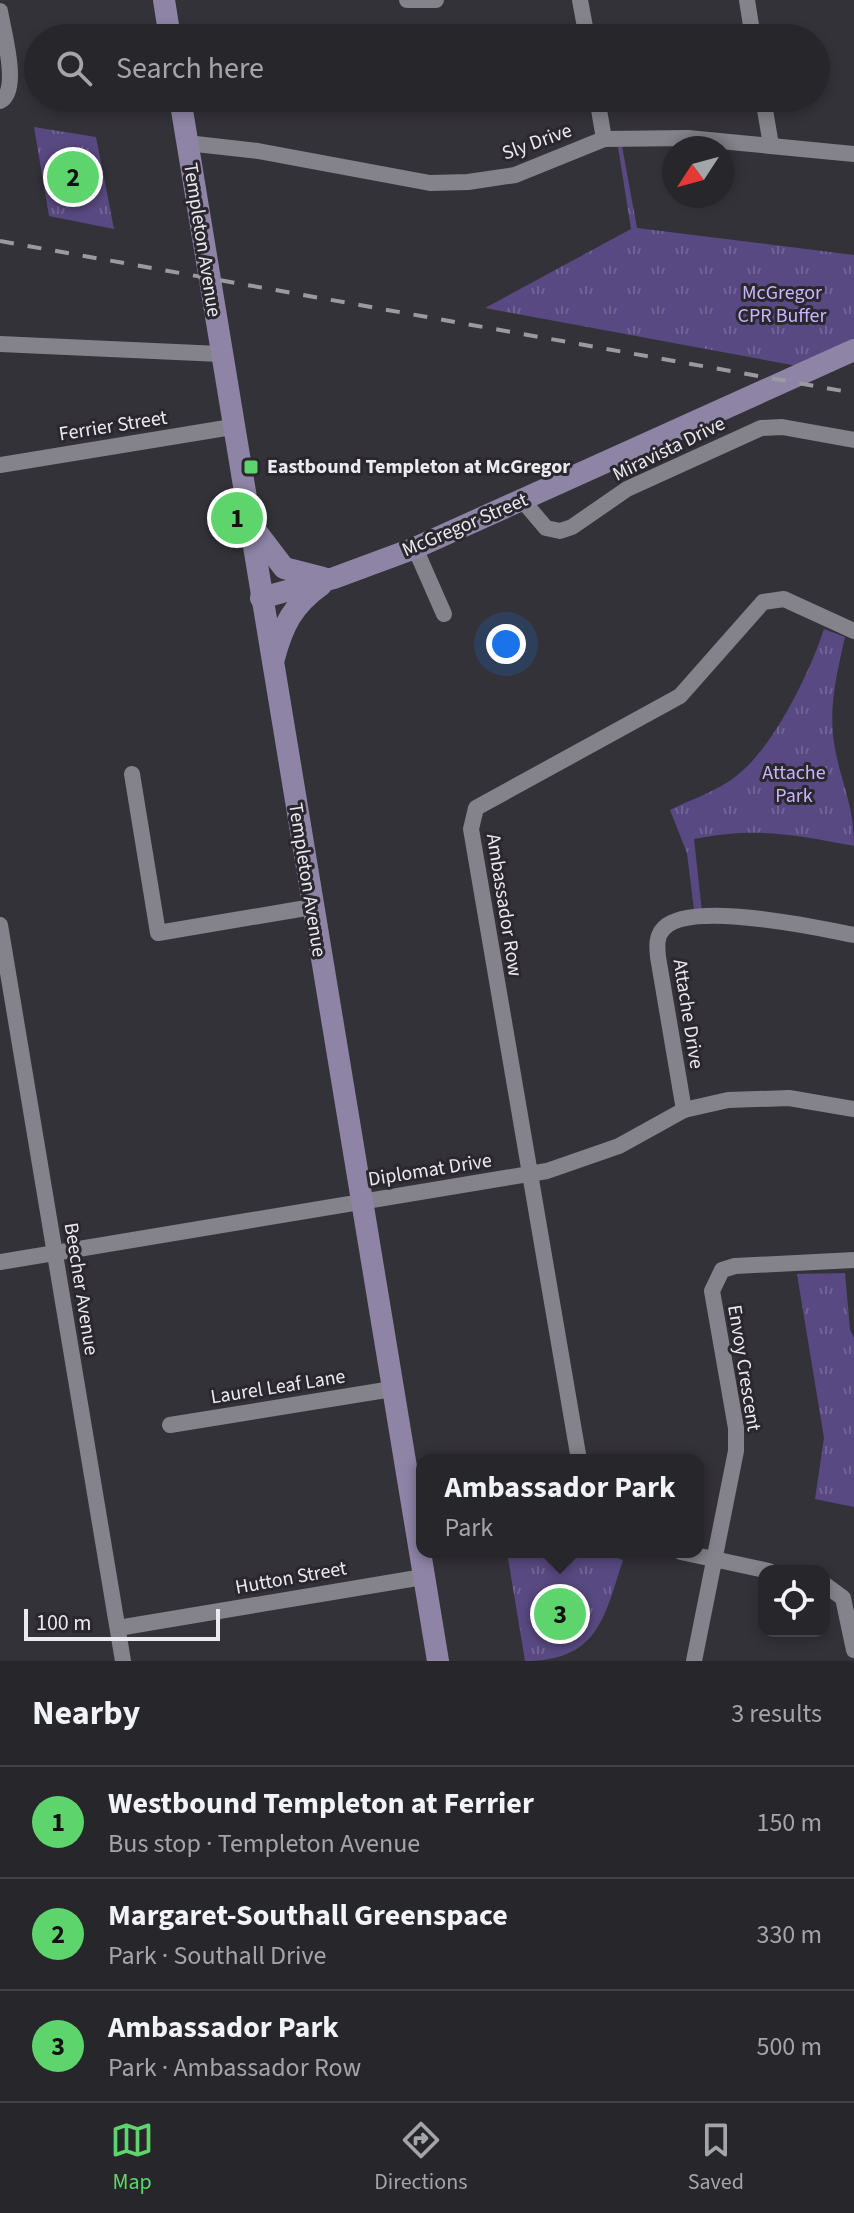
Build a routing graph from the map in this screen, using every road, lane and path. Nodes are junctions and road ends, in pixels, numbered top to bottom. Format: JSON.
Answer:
{"nodes":[{"id":1,"x":164,"y":0,"type":"edge"},
{"id":2,"x":407,"y":0,"type":"edge"},
{"id":3,"x":436,"y":0,"type":"edge"},
{"id":4,"x":580,"y":0,"type":"edge"},
{"id":5,"x":747,"y":0,"type":"edge"},
{"id":6,"x":0,"y":11,"type":"edge"},
{"id":7,"x":168,"y":24,"type":"edge"},
{"id":8,"x":584,"y":24,"type":"edge"},
{"id":9,"x":751,"y":24,"type":"edge"},
{"id":10,"x":2,"y":100,"type":"edge"},
{"id":11,"x":182,"y":112,"type":"edge"},
{"id":12,"x":599,"y":112,"type":"edge"},
{"id":13,"x":765,"y":112,"type":"edge"},
{"id":14,"x":604,"y":139,"type":"junction"},
{"id":15,"x":187,"y":143,"type":"junction"},
{"id":16,"x":771,"y":145,"type":"junction"},
{"id":17,"x":854,"y":154,"type":"edge"},
{"id":18,"x":0,"y":344,"type":"edge"},
{"id":19,"x":220,"y":354,"type":"junction"},
{"id":20,"x":849,"y":354,"type":"edge"},
{"id":21,"x":232,"y":427,"type":"junction"},
{"id":22,"x":854,"y":440,"type":"edge"},
{"id":23,"x":0,"y":465,"type":"edge"},
{"id":24,"x":523,"y":501,"type":"junction"},
{"id":25,"x":247,"y":517,"type":"junction"},
{"id":26,"x":415,"y":548,"type":"junction"},
{"id":27,"x":328,"y":579,"type":"junction"},
{"id":28,"x":261,"y":598,"type":"junction"},
{"id":29,"x":444,"y":614,"type":"dead end"},
{"id":30,"x":854,"y":631,"type":"edge"},
{"id":31,"x":272,"y":667,"type":"junction"},
{"id":32,"x":132,"y":774,"type":"dead end"},
{"id":33,"x":312,"y":907,"type":"junction"},
{"id":34,"x":0,"y":925,"type":"edge"},
{"id":35,"x":854,"y":935,"type":"edge"},
{"id":36,"x":7,"y":1008,"type":"edge"},
{"id":37,"x":854,"y":1109,"type":"edge"},
{"id":38,"x":684,"y":1110,"type":"junction"},
{"id":39,"x":530,"y":1175,"type":"junction"},
{"id":40,"x":361,"y":1200,"type":"junction"},
{"id":41,"x":55,"y":1252,"type":"junction"},
{"id":42,"x":854,"y":1260,"type":"edge"},
{"id":43,"x":0,"y":1262,"type":"edge"},
{"id":44,"x":392,"y":1389,"type":"junction"},
{"id":45,"x":170,"y":1425,"type":"dead end"},
{"id":46,"x":578,"y":1454,"type":"edge"},
{"id":47,"x":416,"y":1535,"type":"edge"},
{"id":48,"x":704,"y":1556,"type":"edge"},
{"id":49,"x":420,"y":1558,"type":"edge"},
{"id":50,"x":715,"y":1558,"type":"junction"},
{"id":51,"x":758,"y":1568,"type":"edge"},
{"id":52,"x":423,"y":1577,"type":"junction"},
{"id":53,"x":830,"y":1588,"type":"edge"},
{"id":54,"x":118,"y":1628,"type":"junction"},
{"id":55,"x":854,"y":1650,"type":"edge"},
{"id":56,"x":123,"y":1661,"type":"edge"},
{"id":57,"x":438,"y":1661,"type":"edge"},
{"id":58,"x":694,"y":1661,"type":"edge"}],
"edges":[{"from":1,"to":7,"type":"street"},
{"from":2,"to":3,"type":"street"},
{"from":4,"to":8,"type":"street"},
{"from":5,"to":9,"type":"street"},
{"from":6,"to":10,"type":"street"},
{"from":11,"to":15,"type":"street","name":"Templeton Avenue"},
{"from":12,"to":14,"type":"street"},
{"from":13,"to":16,"type":"street"},
{"from":14,"to":15,"type":"street","name":"Sly Drive"},
{"from":14,"to":16,"type":"street","name":"Sly Drive"},
{"from":15,"to":19,"type":"street","name":"Templeton Avenue"},
{"from":16,"to":17,"type":"street","name":"Sly Drive"},
{"from":18,"to":19,"type":"street"},
{"from":19,"to":21,"type":"street","name":"Templeton Avenue"},
{"from":20,"to":24,"type":"street","name":"McGregor Street"},
{"from":21,"to":23,"type":"street","name":"Ferrier Street"},
{"from":21,"to":25,"type":"street","name":"Templeton Avenue"},
{"from":22,"to":24,"type":"street","name":"Miravista Drive"},
{"from":24,"to":26,"type":"street","name":"McGregor Street"},
{"from":25,"to":27,"type":"street"},
{"from":25,"to":28,"type":"street","name":"Templeton Avenue"},
{"from":26,"to":27,"type":"street","name":"McGregor Street"},
{"from":26,"to":29,"type":"street"},
{"from":27,"to":28,"type":"street","name":"McGregor Street"},
{"from":27,"to":31,"type":"street"},
{"from":28,"to":31,"type":"street","name":"Templeton Avenue"},
{"from":30,"to":39,"type":"street","name":"Ambassador Row"},
{"from":31,"to":33,"type":"street","name":"Templeton Avenue"},
{"from":32,"to":33,"type":"street"},
{"from":33,"to":40,"type":"street","name":"Templeton Avenue"},
{"from":34,"to":36,"type":"street","name":"Beecher Avenue"},
{"from":35,"to":38,"type":"street","name":"Attache Drive"},
{"from":36,"to":41,"type":"street","name":"Beecher Avenue"},
{"from":37,"to":38,"type":"street","name":"Diplomat Drive"},
{"from":38,"to":39,"type":"street","name":"Diplomat Drive"},
{"from":39,"to":40,"type":"street","name":"Diplomat Drive"},
{"from":39,"to":46,"type":"street","name":"Ambassador Row"},
{"from":40,"to":41,"type":"street","name":"Diplomat Drive"},
{"from":40,"to":44,"type":"street","name":"Templeton Avenue"},
{"from":41,"to":43,"type":"street","name":"Diplomat Drive"},
{"from":41,"to":54,"type":"street","name":"Beecher Avenue"},
{"from":42,"to":50,"type":"street","name":"Envoy Crescent"},
{"from":44,"to":45,"type":"street","name":"Laurel Leaf Lane"},
{"from":44,"to":47,"type":"street","name":"Templeton Avenue"},
{"from":48,"to":50,"type":"street"},
{"from":49,"to":52,"type":"street","name":"Templeton Avenue"},
{"from":50,"to":51,"type":"street"},
{"from":50,"to":58,"type":"street"},
{"from":52,"to":54,"type":"street","name":"Hutton Street"},
{"from":52,"to":57,"type":"street","name":"Templeton Avenue"},
{"from":53,"to":55,"type":"street"},
{"from":54,"to":56,"type":"street","name":"Beecher Avenue"}]}
